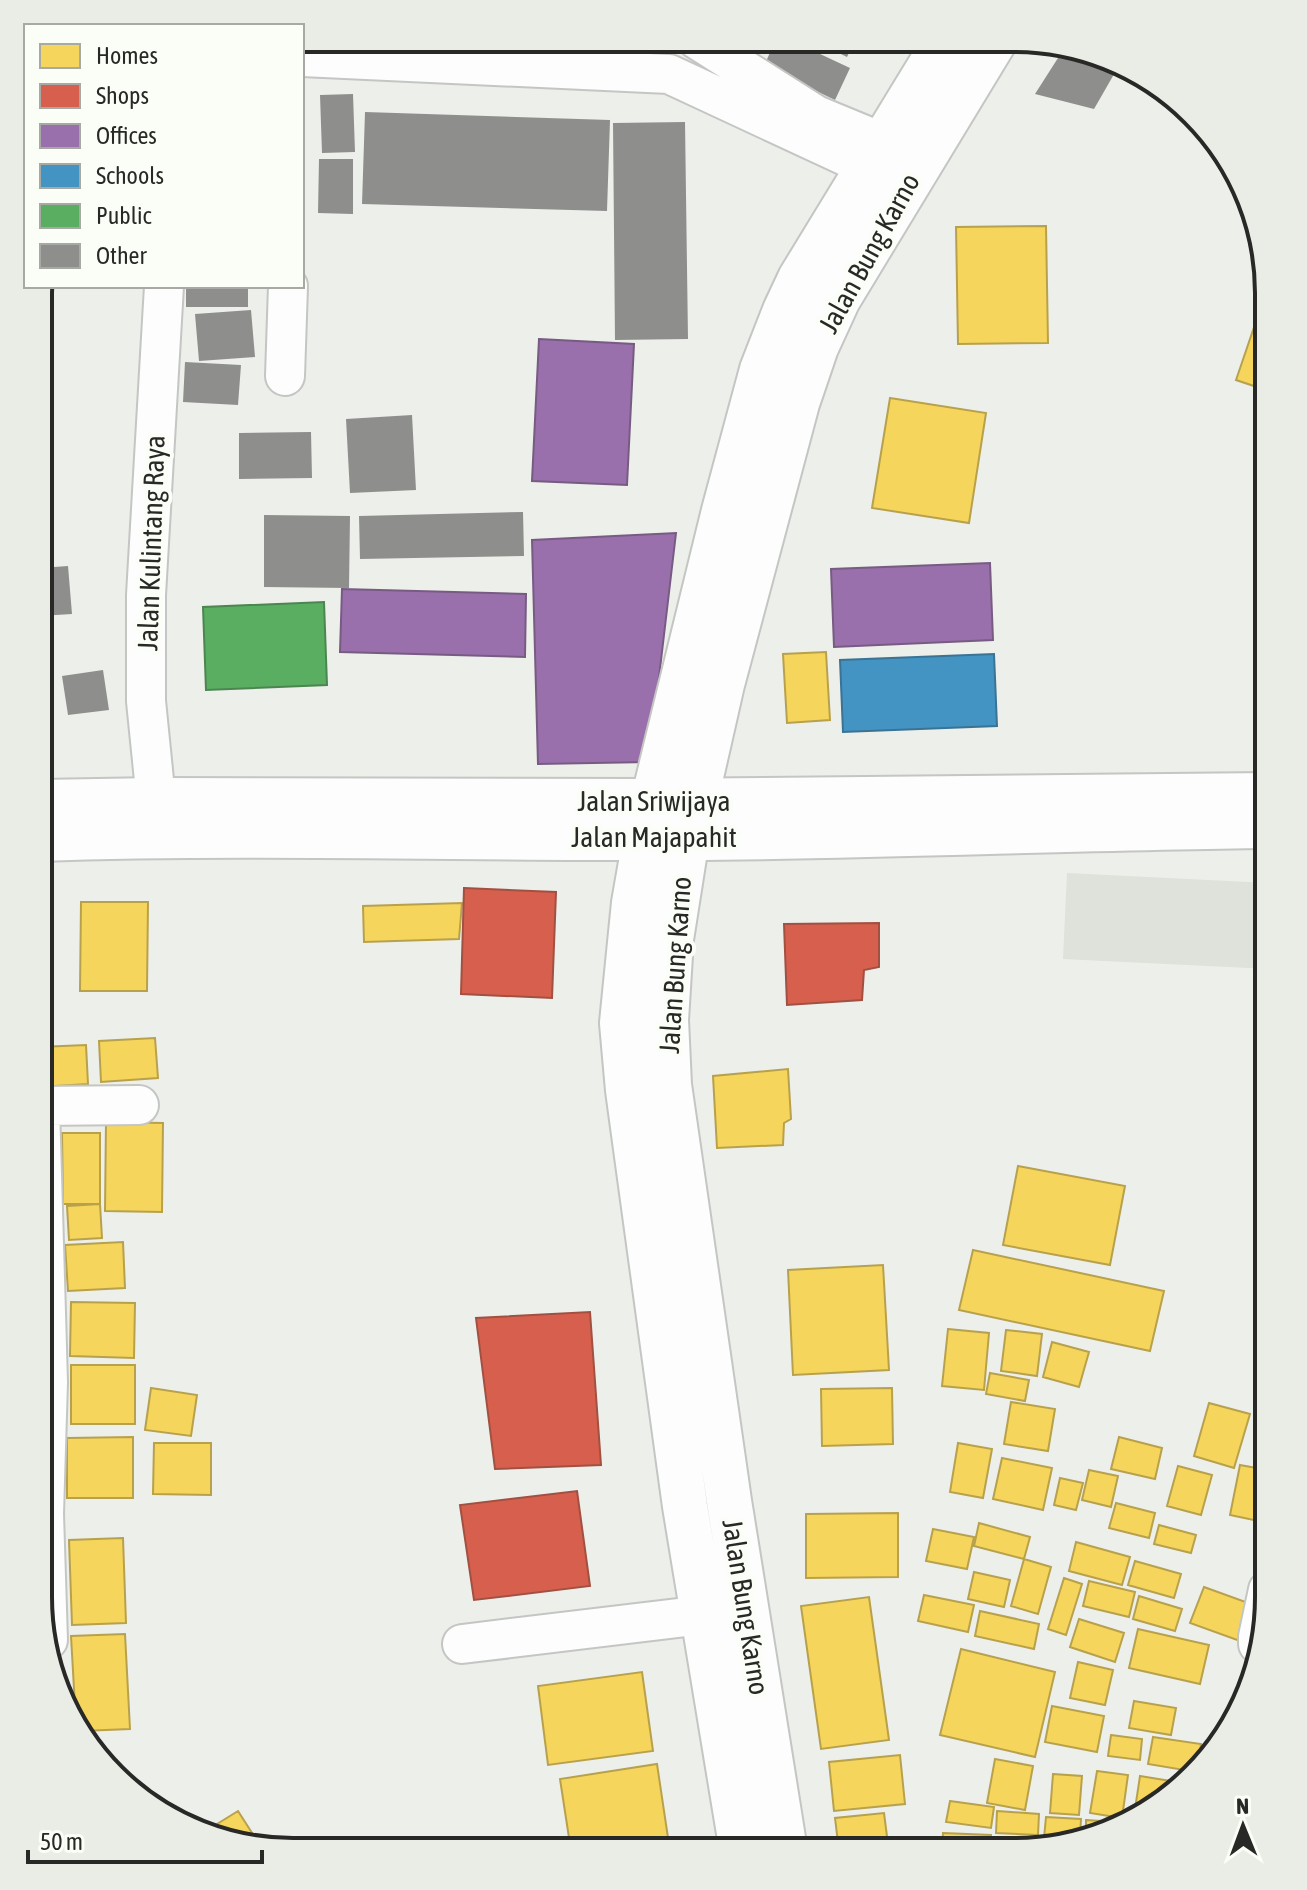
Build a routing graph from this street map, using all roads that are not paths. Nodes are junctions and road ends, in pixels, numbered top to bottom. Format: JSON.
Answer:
{"nodes":[{"id":1,"x":678,"y":52,"type":"edge"},
{"id":2,"x":717,"y":52,"type":"edge"},
{"id":3,"x":939,"y":52,"type":"edge"},
{"id":4,"x":988,"y":52,"type":"edge"},
{"id":5,"x":304,"y":57,"type":"edge"},
{"id":6,"x":669,"y":74,"type":"junction"},
{"id":7,"x":876,"y":155,"type":"junction"},
{"id":8,"x":800,"y":279,"type":"junction"},
{"id":9,"x":164,"y":288,"type":"edge"},
{"id":10,"x":288,"y":288,"type":"edge"},
{"id":11,"x":838,"y":299,"type":"junction"},
{"id":12,"x":285,"y":376,"type":"dead end"},
{"id":13,"x":1255,"y":796,"type":"edge"},
{"id":14,"x":156,"y":800,"type":"junction"},
{"id":15,"x":52,"y":802,"type":"edge"},
{"id":16,"x":670,"y":819,"type":"junction"},
{"id":17,"x":1255,"y":826,"type":"edge"},
{"id":18,"x":52,"y":839,"type":"edge"},
{"id":19,"x":139,"y":1105,"type":"dead end"},
{"id":20,"x":52,"y":1106,"type":"edge"},
{"id":21,"x":729,"y":1501,"type":"junction"},
{"id":22,"x":685,"y":1506,"type":"junction"},
{"id":23,"x":703,"y":1615,"type":"junction"},
{"id":24,"x":462,"y":1644,"type":"dead end"},
{"id":25,"x":740,"y":1838,"type":"edge"},
{"id":26,"x":783,"y":1838,"type":"edge"}],
"edges":[{"from":1,"to":6,"type":"street"},
{"from":2,"to":7,"type":"street"},
{"from":3,"to":7,"type":"main road"},
{"from":4,"to":11,"type":"main road","name":"Jalan Bung Karno"},
{"from":5,"to":6,"type":"street"},
{"from":6,"to":7,"type":"street"},
{"from":7,"to":8,"type":"main road"},
{"from":8,"to":11,"type":"main road"},
{"from":8,"to":16,"type":"main road"},
{"from":9,"to":14,"type":"street","name":"Jalan Kulintang Raya"},
{"from":10,"to":12,"type":"street"},
{"from":11,"to":16,"type":"main road","name":"Jalan Bung Karno"},
{"from":13,"to":16,"type":"main road","name":"Jalan Sriwijaya"},
{"from":14,"to":15,"type":"main road","name":"Jalan Sriwijaya"},
{"from":14,"to":16,"type":"main road","name":"Jalan Sriwijaya"},
{"from":16,"to":17,"type":"main road","name":"Jalan Majapahit"},
{"from":16,"to":18,"type":"main road","name":"Jalan Majapahit"},
{"from":16,"to":21,"type":"main road","name":"Jalan Bung Karno"},
{"from":16,"to":22,"type":"main road"},
{"from":19,"to":20,"type":"street"},
{"from":21,"to":22,"type":"main road"},
{"from":21,"to":26,"type":"main road","name":"Jalan Bung Karno"},
{"from":22,"to":23,"type":"main road"},
{"from":23,"to":24,"type":"street"},
{"from":23,"to":25,"type":"main road"}]}
